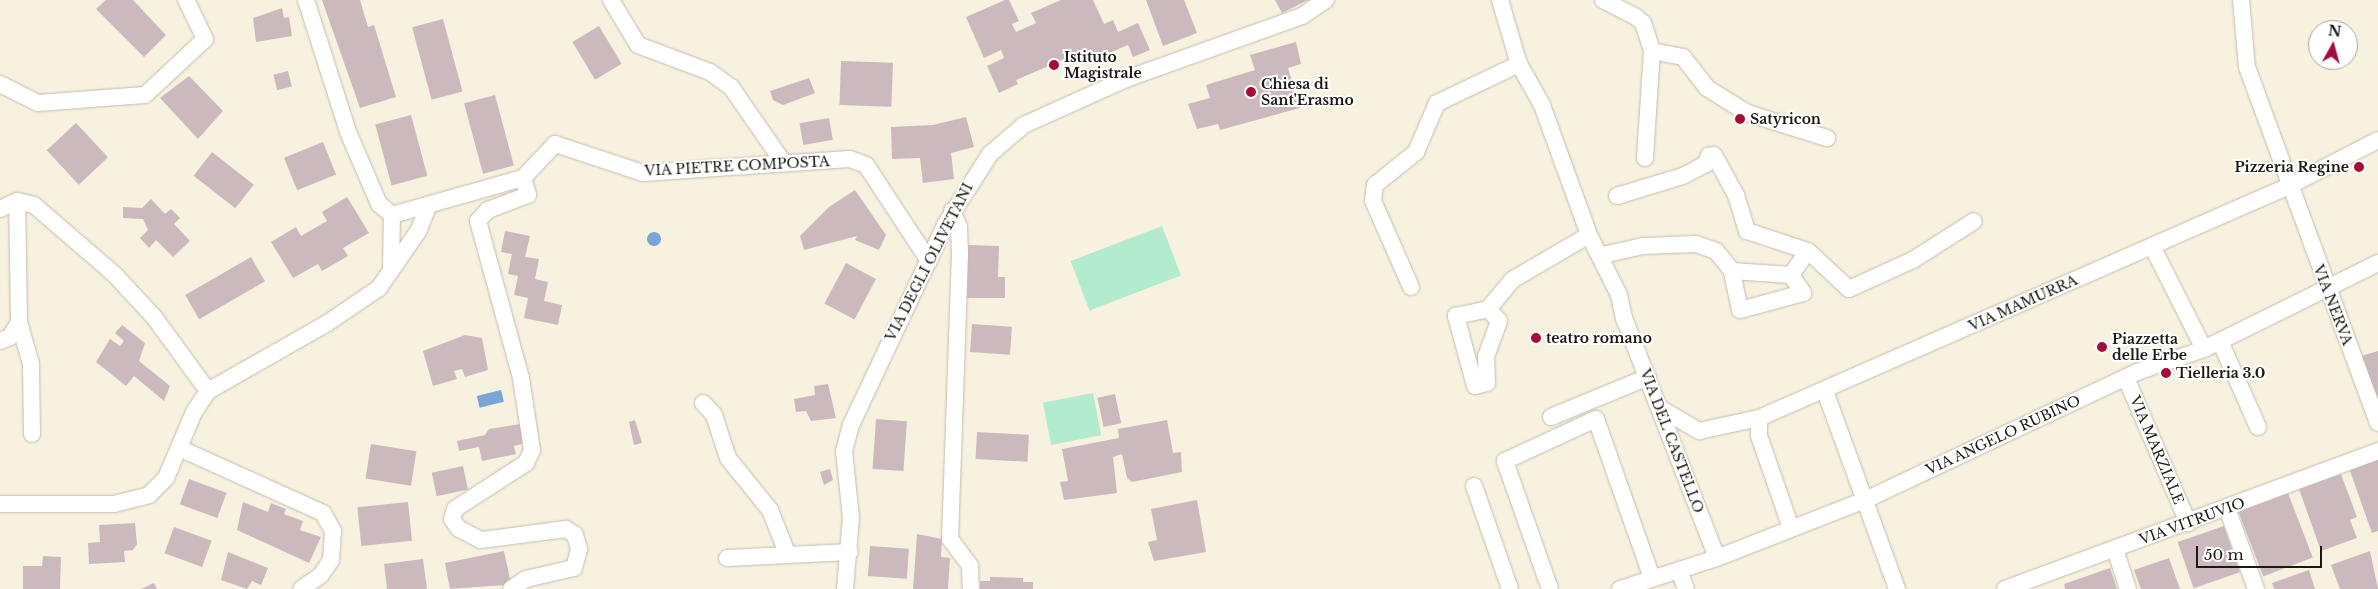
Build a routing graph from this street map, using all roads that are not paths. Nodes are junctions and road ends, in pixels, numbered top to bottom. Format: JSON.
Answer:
{"nodes":[{"id":1,"x":186,"y":0,"type":"edge"},
{"id":2,"x":306,"y":0,"type":"edge"},
{"id":3,"x":611,"y":0,"type":"edge"},
{"id":4,"x":1326,"y":0,"type":"edge"},
{"id":5,"x":1500,"y":0,"type":"edge"},
{"id":6,"x":1603,"y":0,"type":"edge"},
{"id":7,"x":2241,"y":0,"type":"edge"},
{"id":8,"x":1652,"y":51,"type":"junction"},
{"id":9,"x":1519,"y":64,"type":"junction"},
{"id":10,"x":0,"y":84,"type":"edge"},
{"id":11,"x":1826,"y":138,"type":"dead end"},
{"id":12,"x":2378,"y":140,"type":"edge"},
{"id":13,"x":1646,"y":158,"type":"dead end"},
{"id":14,"x":783,"y":162,"type":"junction"},
{"id":15,"x":523,"y":178,"type":"junction"},
{"id":16,"x":2288,"y":186,"type":"junction"},
{"id":17,"x":1617,"y":196,"type":"dead end"},
{"id":18,"x":17,"y":200,"type":"junction"},
{"id":19,"x":0,"y":209,"type":"edge"},
{"id":20,"x":427,"y":209,"type":"junction"},
{"id":21,"x":952,"y":211,"type":"junction"},
{"id":22,"x":392,"y":215,"type":"junction"},
{"id":23,"x":1974,"y":221,"type":"dead end"},
{"id":24,"x":1589,"y":235,"type":"junction"},
{"id":25,"x":2152,"y":246,"type":"junction"},
{"id":26,"x":1808,"y":252,"type":"junction"},
{"id":27,"x":1603,"y":255,"type":"junction"},
{"id":28,"x":929,"y":261,"type":"junction"},
{"id":29,"x":2378,"y":263,"type":"edge"},
{"id":30,"x":392,"y":270,"type":"junction"},
{"id":31,"x":1732,"y":270,"type":"junction"},
{"id":32,"x":1791,"y":275,"type":"junction"},
{"id":33,"x":1411,"y":287,"type":"dead end"},
{"id":34,"x":2327,"y":287,"type":"junction"},
{"id":35,"x":1488,"y":309,"type":"dead end"},
{"id":36,"x":20,"y":322,"type":"junction"},
{"id":37,"x":0,"y":340,"type":"edge"},
{"id":38,"x":2220,"y":341,"type":"junction"},
{"id":39,"x":2204,"y":349,"type":"junction"},
{"id":40,"x":1648,"y":377,"type":"junction"},
{"id":41,"x":2126,"y":378,"type":"junction"},
{"id":42,"x":208,"y":391,"type":"junction"},
{"id":43,"x":1825,"y":391,"type":"junction"},
{"id":44,"x":703,"y":403,"type":"dead end"},
{"id":45,"x":1663,"y":410,"type":"junction"},
{"id":46,"x":1551,"y":417,"type":"dead end"},
{"id":47,"x":1759,"y":418,"type":"junction"},
{"id":48,"x":2378,"y":423,"type":"edge"},
{"id":49,"x":2258,"y":427,"type":"dead end"},
{"id":50,"x":32,"y":434,"type":"dead end"},
{"id":51,"x":178,"y":448,"type":"junction"},
{"id":52,"x":2378,"y":451,"type":"edge"},
{"id":53,"x":1474,"y":486,"type":"dead end"},
{"id":54,"x":1865,"y":500,"type":"junction"},
{"id":55,"x":0,"y":504,"type":"edge"},
{"id":56,"x":2227,"y":508,"type":"junction"},
{"id":57,"x":2188,"y":523,"type":"junction"},
{"id":58,"x":1791,"y":528,"type":"junction"},
{"id":59,"x":2115,"y":549,"type":"junction"},
{"id":60,"x":850,"y":552,"type":"junction"},
{"id":61,"x":786,"y":553,"type":"junction"},
{"id":62,"x":727,"y":558,"type":"dead end"},
{"id":63,"x":1717,"y":558,"type":"junction"},
{"id":64,"x":1679,"y":570,"type":"junction"},
{"id":65,"x":1652,"y":578,"type":"junction"},
{"id":66,"x":301,"y":589,"type":"edge"},
{"id":67,"x":511,"y":589,"type":"edge"},
{"id":68,"x":845,"y":589,"type":"edge"},
{"id":69,"x":971,"y":589,"type":"edge"},
{"id":70,"x":1510,"y":589,"type":"edge"},
{"id":71,"x":1550,"y":589,"type":"edge"},
{"id":72,"x":1620,"y":589,"type":"edge"},
{"id":73,"x":1686,"y":589,"type":"edge"},
{"id":74,"x":1897,"y":589,"type":"edge"},
{"id":75,"x":2005,"y":589,"type":"edge"},
{"id":76,"x":2128,"y":589,"type":"edge"},
{"id":77,"x":2256,"y":589,"type":"edge"}],
"edges":[{"from":1,"to":10,"type":"street"},
{"from":2,"to":22,"type":"street"},
{"from":3,"to":14,"type":"street"},
{"from":4,"to":21,"type":"street","name":"VIA DEGLI OLIVETANI"},
{"from":5,"to":9,"type":"street","name":"VIA DEL CASTELLO"},
{"from":6,"to":8,"type":"street"},
{"from":7,"to":16,"type":"street","name":"VIA NERVA"},
{"from":8,"to":11,"type":"street"},
{"from":8,"to":13,"type":"street"},
{"from":9,"to":24,"type":"street","name":"VIA DEL CASTELLO"},
{"from":9,"to":33,"type":"street"},
{"from":12,"to":16,"type":"street","name":"VIA MAMURRA"},
{"from":14,"to":15,"type":"street","name":"VIA PIETRE COMPOSTA"},
{"from":14,"to":28,"type":"street","name":"VIA PIETRE COMPOSTA"},
{"from":15,"to":20,"type":"street","name":"VIA PIETRE COMPOSTA"},
{"from":15,"to":67,"type":"street"},
{"from":16,"to":25,"type":"street","name":"VIA MAMURRA"},
{"from":16,"to":34,"type":"street","name":"VIA NERVA"},
{"from":17,"to":26,"type":"street"},
{"from":18,"to":19,"type":"street"},
{"from":18,"to":36,"type":"street"},
{"from":18,"to":42,"type":"street"},
{"from":20,"to":22,"type":"street","name":"VIA PIETRE COMPOSTA"},
{"from":20,"to":30,"type":"street"},
{"from":21,"to":28,"type":"street","name":"VIA DEGLI OLIVETANI"},
{"from":21,"to":69,"type":"street"},
{"from":22,"to":30,"type":"street"},
{"from":23,"to":26,"type":"street"},
{"from":24,"to":27,"type":"street","name":"VIA DEL CASTELLO"},
{"from":24,"to":35,"type":"street"},
{"from":25,"to":39,"type":"street"},
{"from":25,"to":43,"type":"street","name":"VIA MAMURRA"},
{"from":26,"to":32,"type":"street"},
{"from":27,"to":31,"type":"street"},
{"from":27,"to":40,"type":"street","name":"VIA DEL CASTELLO"},
{"from":28,"to":60,"type":"street","name":"VIA DEGLI OLIVETANI"},
{"from":29,"to":34,"type":"street","name":"VIA ANGELO RUBINO"},
{"from":30,"to":42,"type":"street"},
{"from":31,"to":32,"type":"street"},
{"from":31,"to":32,"type":"street"},
{"from":34,"to":38,"type":"street","name":"VIA ANGELO RUBINO"},
{"from":34,"to":48,"type":"street","name":"VIA NERVA"},
{"from":36,"to":37,"type":"street"},
{"from":36,"to":50,"type":"street"},
{"from":38,"to":39,"type":"street","name":"VIA ANGELO RUBINO"},
{"from":38,"to":49,"type":"street"},
{"from":39,"to":41,"type":"street","name":"VIA ANGELO RUBINO"},
{"from":40,"to":45,"type":"street","name":"VIA DEL CASTELLO"},
{"from":40,"to":46,"type":"street"},
{"from":41,"to":54,"type":"street","name":"VIA ANGELO RUBINO"},
{"from":41,"to":57,"type":"street","name":"VIA MARZIALE"},
{"from":42,"to":51,"type":"street"},
{"from":43,"to":47,"type":"street","name":"VIA MAMURRA"},
{"from":43,"to":54,"type":"street"},
{"from":44,"to":61,"type":"street"},
{"from":45,"to":47,"type":"street","name":"VIA MAMURRA"},
{"from":45,"to":63,"type":"street","name":"VIA DEL CASTELLO"},
{"from":47,"to":58,"type":"street"},
{"from":51,"to":55,"type":"street"},
{"from":51,"to":66,"type":"street"},
{"from":52,"to":56,"type":"street","name":"VIA VITRUVIO"},
{"from":53,"to":70,"type":"street"},
{"from":54,"to":58,"type":"street","name":"VIA ANGELO RUBINO"},
{"from":54,"to":74,"type":"street"},
{"from":56,"to":57,"type":"street","name":"VIA VITRUVIO"},
{"from":56,"to":77,"type":"street"},
{"from":57,"to":59,"type":"street","name":"VIA VITRUVIO"},
{"from":58,"to":63,"type":"street","name":"VIA ANGELO RUBINO"},
{"from":59,"to":75,"type":"street","name":"VIA VITRUVIO"},
{"from":59,"to":76,"type":"street"},
{"from":60,"to":61,"type":"street"},
{"from":60,"to":68,"type":"street","name":"VIA DEGLI OLIVETANI"},
{"from":61,"to":62,"type":"street"},
{"from":63,"to":64,"type":"street","name":"VIA ANGELO RUBINO"},
{"from":64,"to":65,"type":"street","name":"VIA ANGELO RUBINO"},
{"from":64,"to":73,"type":"street"},
{"from":65,"to":71,"type":"street"},
{"from":65,"to":72,"type":"street","name":"VIA ANGELO RUBINO"}]}
